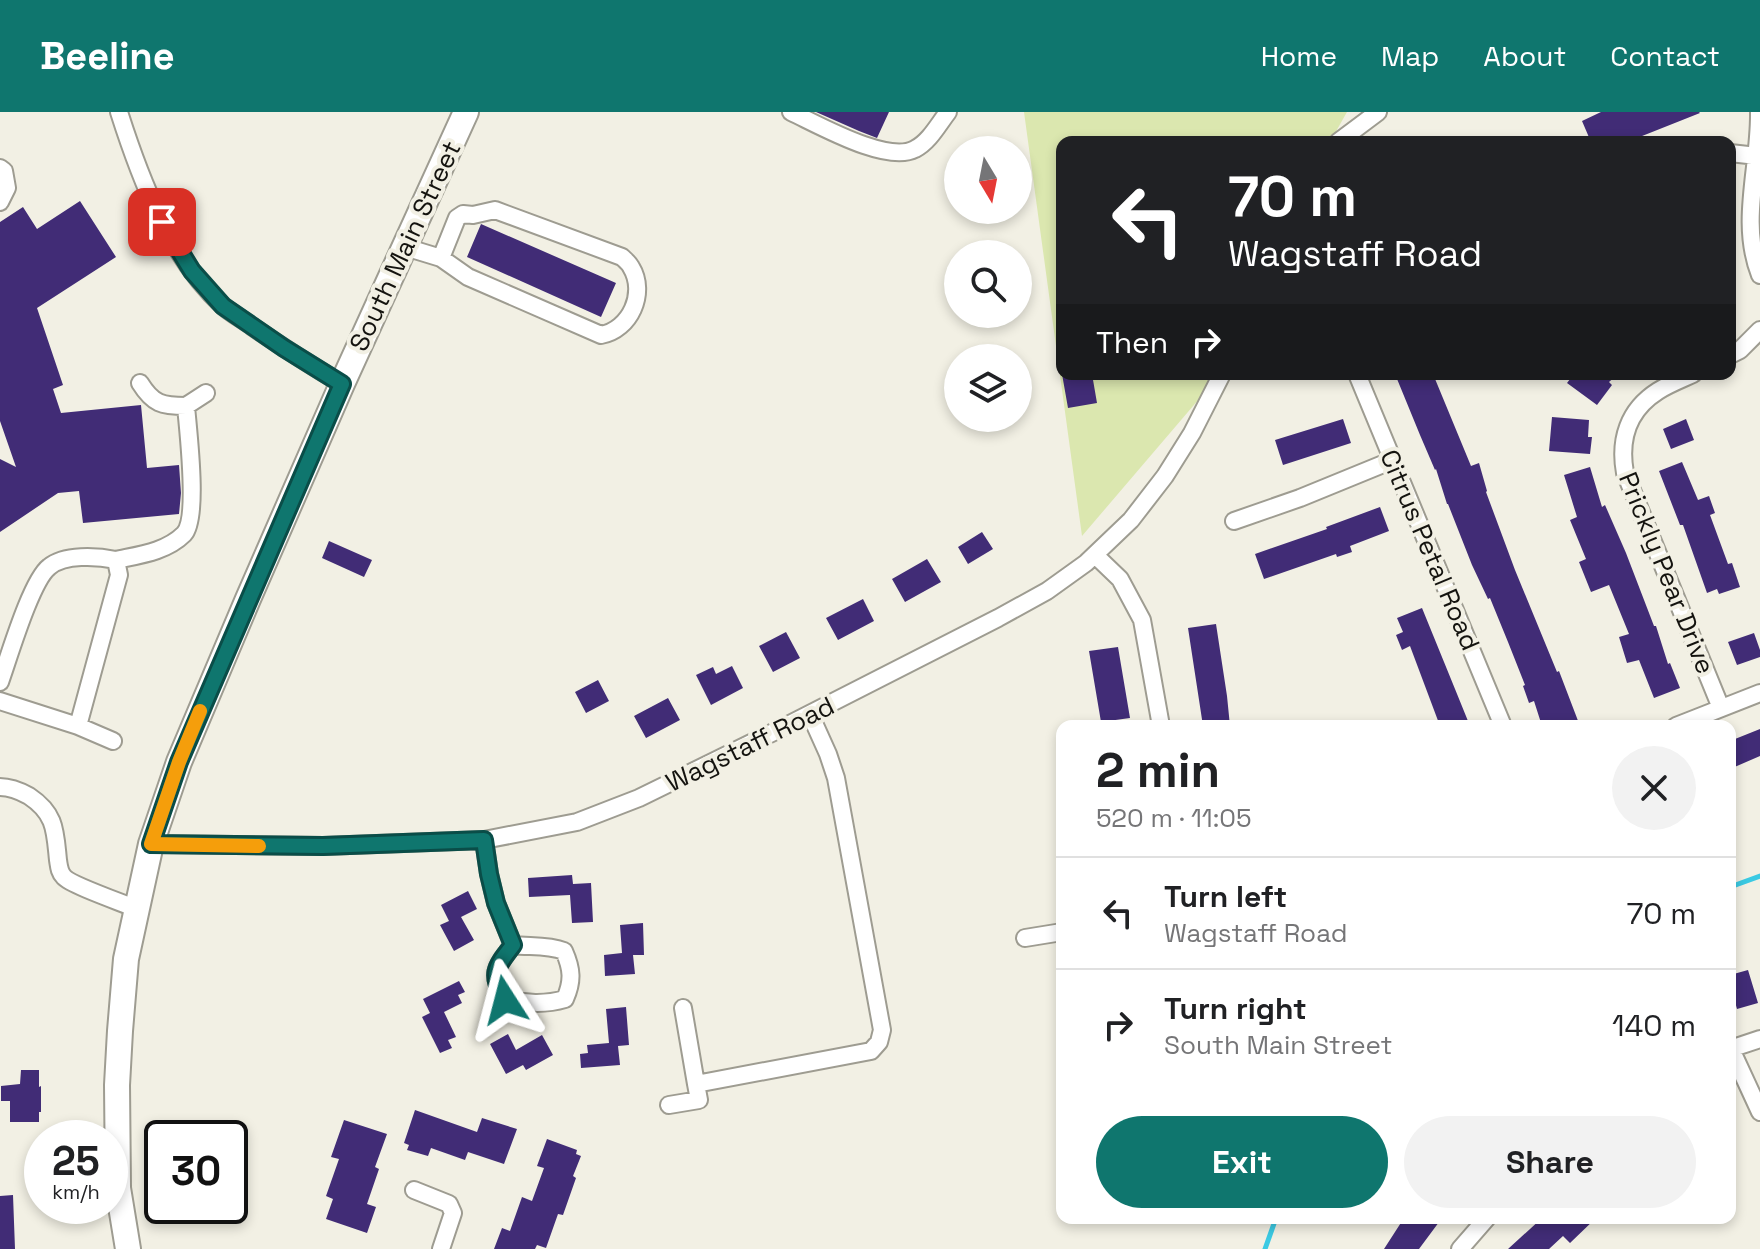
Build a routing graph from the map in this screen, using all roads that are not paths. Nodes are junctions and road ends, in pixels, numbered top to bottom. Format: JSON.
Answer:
{"nodes":[{"id":1,"x":119,"y":112,"type":"edge"},
{"id":2,"x":466,"y":112,"type":"edge"},
{"id":3,"x":791,"y":112,"type":"edge"},
{"id":4,"x":948,"y":112,"type":"edge"},
{"id":5,"x":1378,"y":112,"type":"edge"},
{"id":6,"x":1759,"y":112,"type":"edge"},
{"id":7,"x":1346,"y":136,"type":"edge"},
{"id":8,"x":1736,"y":154,"type":"edge"},
{"id":9,"x":1757,"y":156,"type":"junction"},
{"id":10,"x":0,"y":168,"type":"edge"},
{"id":11,"x":0,"y":202,"type":"edge"},
{"id":12,"x":405,"y":247,"type":"junction"},
{"id":13,"x":441,"y":258,"type":"junction"},
{"id":14,"x":1760,"y":275,"type":"edge"},
{"id":15,"x":1760,"y":330,"type":"edge"},
{"id":16,"x":1736,"y":352,"type":"edge"},
{"id":17,"x":1219,"y":380,"type":"edge"},
{"id":18,"x":1360,"y":380,"type":"edge"},
{"id":19,"x":1681,"y":380,"type":"edge"},
{"id":20,"x":140,"y":383,"type":"dead end"},
{"id":21,"x":342,"y":384,"type":"junction"},
{"id":22,"x":206,"y":393,"type":"dead end"},
{"id":23,"x":186,"y":406,"type":"junction"},
{"id":24,"x":1393,"y":460,"type":"junction"},
{"id":25,"x":1234,"y":521,"type":"dead end"},
{"id":26,"x":1095,"y":555,"type":"junction"},
{"id":27,"x":116,"y":560,"type":"junction"},
{"id":28,"x":0,"y":682,"type":"edge"},
{"id":29,"x":1760,"y":693,"type":"edge"},
{"id":30,"x":0,"y":701,"type":"edge"},
{"id":31,"x":1721,"y":708,"type":"junction"},
{"id":32,"x":810,"y":714,"type":"junction"},
{"id":33,"x":1160,"y":720,"type":"edge"},
{"id":34,"x":1501,"y":720,"type":"edge"},
{"id":35,"x":1691,"y":720,"type":"edge"},
{"id":36,"x":78,"y":726,"type":"junction"},
{"id":37,"x":113,"y":741,"type":"dead end"},
{"id":38,"x":0,"y":787,"type":"edge"},
{"id":39,"x":484,"y":840,"type":"junction"},
{"id":40,"x":151,"y":844,"type":"junction"},
{"id":41,"x":137,"y":909,"type":"junction"},
{"id":42,"x":1056,"y":933,"type":"edge"},
{"id":43,"x":1025,"y":938,"type":"dead end"},
{"id":44,"x":513,"y":945,"type":"junction"},
{"id":45,"x":683,"y":1008,"type":"dead end"},
{"id":46,"x":1760,"y":1039,"type":"edge"},
{"id":47,"x":1736,"y":1047,"type":"edge"},
{"id":48,"x":1736,"y":1060,"type":"edge"},
{"id":49,"x":696,"y":1084,"type":"junction"},
{"id":50,"x":669,"y":1105,"type":"dead end"},
{"id":51,"x":1760,"y":1112,"type":"edge"},
{"id":52,"x":414,"y":1190,"type":"dead end"},
{"id":53,"x":1482,"y":1224,"type":"edge"},
{"id":54,"x":128,"y":1249,"type":"edge"},
{"id":55,"x":441,"y":1249,"type":"edge"},
{"id":56,"x":1460,"y":1249,"type":"edge"}],
"edges":[{"from":1,"to":21,"type":"street"},
{"from":2,"to":12,"type":"highway","name":"South Main Street"},
{"from":3,"to":4,"type":"street"},
{"from":5,"to":7,"type":"street"},
{"from":6,"to":9,"type":"street"},
{"from":8,"to":9,"type":"street"},
{"from":9,"to":14,"type":"street"},
{"from":10,"to":11,"type":"street"},
{"from":12,"to":13,"type":"street"},
{"from":12,"to":21,"type":"highway","name":"South Main Street"},
{"from":13,"to":13,"type":"street"},
{"from":15,"to":16,"type":"street"},
{"from":17,"to":26,"type":"street","name":"Wagstaff Road"},
{"from":18,"to":24,"type":"street","name":"Citrus Petal Road"},
{"from":19,"to":31,"type":"street","name":"Prickly Pear Drive"},
{"from":20,"to":23,"type":"street"},
{"from":21,"to":40,"type":"highway","name":"South Main Street"},
{"from":22,"to":23,"type":"street"},
{"from":23,"to":27,"type":"street"},
{"from":24,"to":25,"type":"street"},
{"from":24,"to":34,"type":"street","name":"Citrus Petal Road"},
{"from":26,"to":32,"type":"street","name":"Wagstaff Road"},
{"from":26,"to":33,"type":"street"},
{"from":27,"to":28,"type":"street"},
{"from":27,"to":36,"type":"street"},
{"from":29,"to":31,"type":"street"},
{"from":30,"to":36,"type":"street"},
{"from":31,"to":35,"type":"street"},
{"from":32,"to":39,"type":"street","name":"Wagstaff Road"},
{"from":32,"to":49,"type":"street"},
{"from":36,"to":37,"type":"street"},
{"from":38,"to":41,"type":"street"},
{"from":39,"to":40,"type":"street","name":"Wagstaff Road"},
{"from":39,"to":44,"type":"street"},
{"from":40,"to":41,"type":"highway","name":"South Main Street"},
{"from":41,"to":54,"type":"highway","name":"South Main Street"},
{"from":42,"to":43,"type":"street"},
{"from":44,"to":44,"type":"street"},
{"from":45,"to":49,"type":"street"},
{"from":46,"to":47,"type":"street"},
{"from":48,"to":51,"type":"street"},
{"from":49,"to":50,"type":"street"},
{"from":52,"to":55,"type":"street"},
{"from":53,"to":56,"type":"street"}]}
